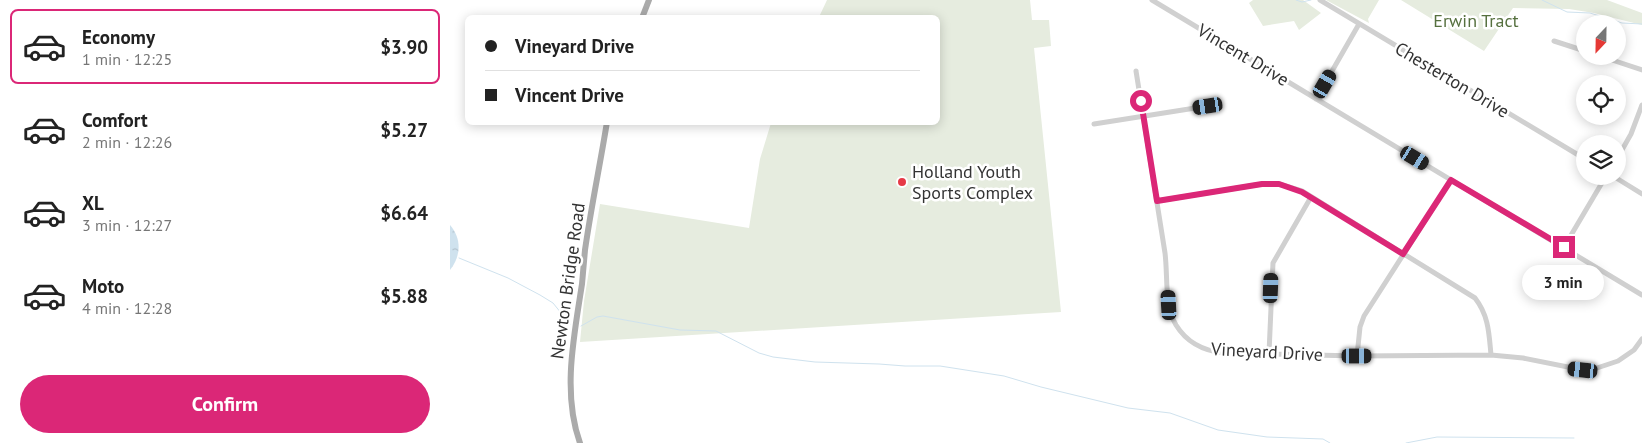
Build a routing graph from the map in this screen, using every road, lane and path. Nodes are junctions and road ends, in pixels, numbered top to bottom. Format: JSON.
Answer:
{"nodes":[{"id":1,"x":649,"y":0,"type":"edge"},
{"id":2,"x":1152,"y":0,"type":"edge"},
{"id":3,"x":1320,"y":0,"type":"edge"},
{"id":4,"x":643,"y":15,"type":"edge"},
{"id":5,"x":1359,"y":24,"type":"junction"},
{"id":6,"x":1554,"y":41,"type":"dead end"},
{"id":7,"x":1576,"y":48,"type":"edge"},
{"id":8,"x":1626,"y":65,"type":"edge"},
{"id":9,"x":1642,"y":70,"type":"edge"},
{"id":10,"x":1136,"y":71,"type":"dead end"},
{"id":11,"x":1316,"y":99,"type":"junction"},
{"id":12,"x":1642,"y":105,"type":"edge"},
{"id":13,"x":1208,"y":106,"type":"dead end"},
{"id":14,"x":1143,"y":116,"type":"junction"},
{"id":15,"x":1094,"y":124,"type":"dead end"},
{"id":16,"x":606,"y":125,"type":"edge"},
{"id":17,"x":1626,"y":143,"type":"edge"},
{"id":18,"x":1576,"y":154,"type":"edge"},
{"id":19,"x":1451,"y":180,"type":"junction"},
{"id":20,"x":1626,"y":184,"type":"edge"},
{"id":21,"x":1601,"y":185,"type":"edge"},
{"id":22,"x":1642,"y":194,"type":"edge"},
{"id":23,"x":1311,"y":197,"type":"junction"},
{"id":24,"x":1157,"y":201,"type":"junction"},
{"id":25,"x":1564,"y":247,"type":"junction"},
{"id":26,"x":1403,"y":254,"type":"junction"},
{"id":27,"x":1642,"y":295,"type":"edge"},
{"id":28,"x":1642,"y":339,"type":"edge"},
{"id":29,"x":1269,"y":354,"type":"junction"},
{"id":30,"x":1491,"y":355,"type":"junction"},
{"id":31,"x":1357,"y":356,"type":"junction"},
{"id":32,"x":580,"y":443,"type":"edge"}],
"edges":[{"from":1,"to":4,"type":"main road"},
{"from":2,"to":11,"type":"street","name":"Vincent Drive"},
{"from":3,"to":5,"type":"street","name":"Chesterton Drive"},
{"from":5,"to":11,"type":"street"},
{"from":5,"to":18,"type":"street","name":"Chesterton Drive"},
{"from":6,"to":7,"type":"street"},
{"from":8,"to":9,"type":"street"},
{"from":10,"to":14,"type":"street","name":"Vineyard Drive"},
{"from":11,"to":19,"type":"street","name":"Vincent Drive"},
{"from":12,"to":17,"type":"street"},
{"from":13,"to":14,"type":"street"},
{"from":14,"to":15,"type":"street"},
{"from":14,"to":24,"type":"street","name":"Vineyard Drive"},
{"from":16,"to":32,"type":"main road","name":"Newton Bridge Road"},
{"from":19,"to":25,"type":"street","name":"Vincent Drive"},
{"from":19,"to":26,"type":"street"},
{"from":20,"to":22,"type":"street"},
{"from":21,"to":25,"type":"street"},
{"from":23,"to":24,"type":"street"},
{"from":23,"to":26,"type":"street"},
{"from":23,"to":29,"type":"street"},
{"from":24,"to":29,"type":"street","name":"Vineyard Drive"},
{"from":25,"to":27,"type":"street","name":"Vincent Drive"},
{"from":26,"to":30,"type":"street"},
{"from":26,"to":31,"type":"street"},
{"from":28,"to":30,"type":"street","name":"Vineyard Drive"},
{"from":29,"to":31,"type":"street","name":"Vineyard Drive"},
{"from":30,"to":31,"type":"street","name":"Vineyard Drive"}]}
